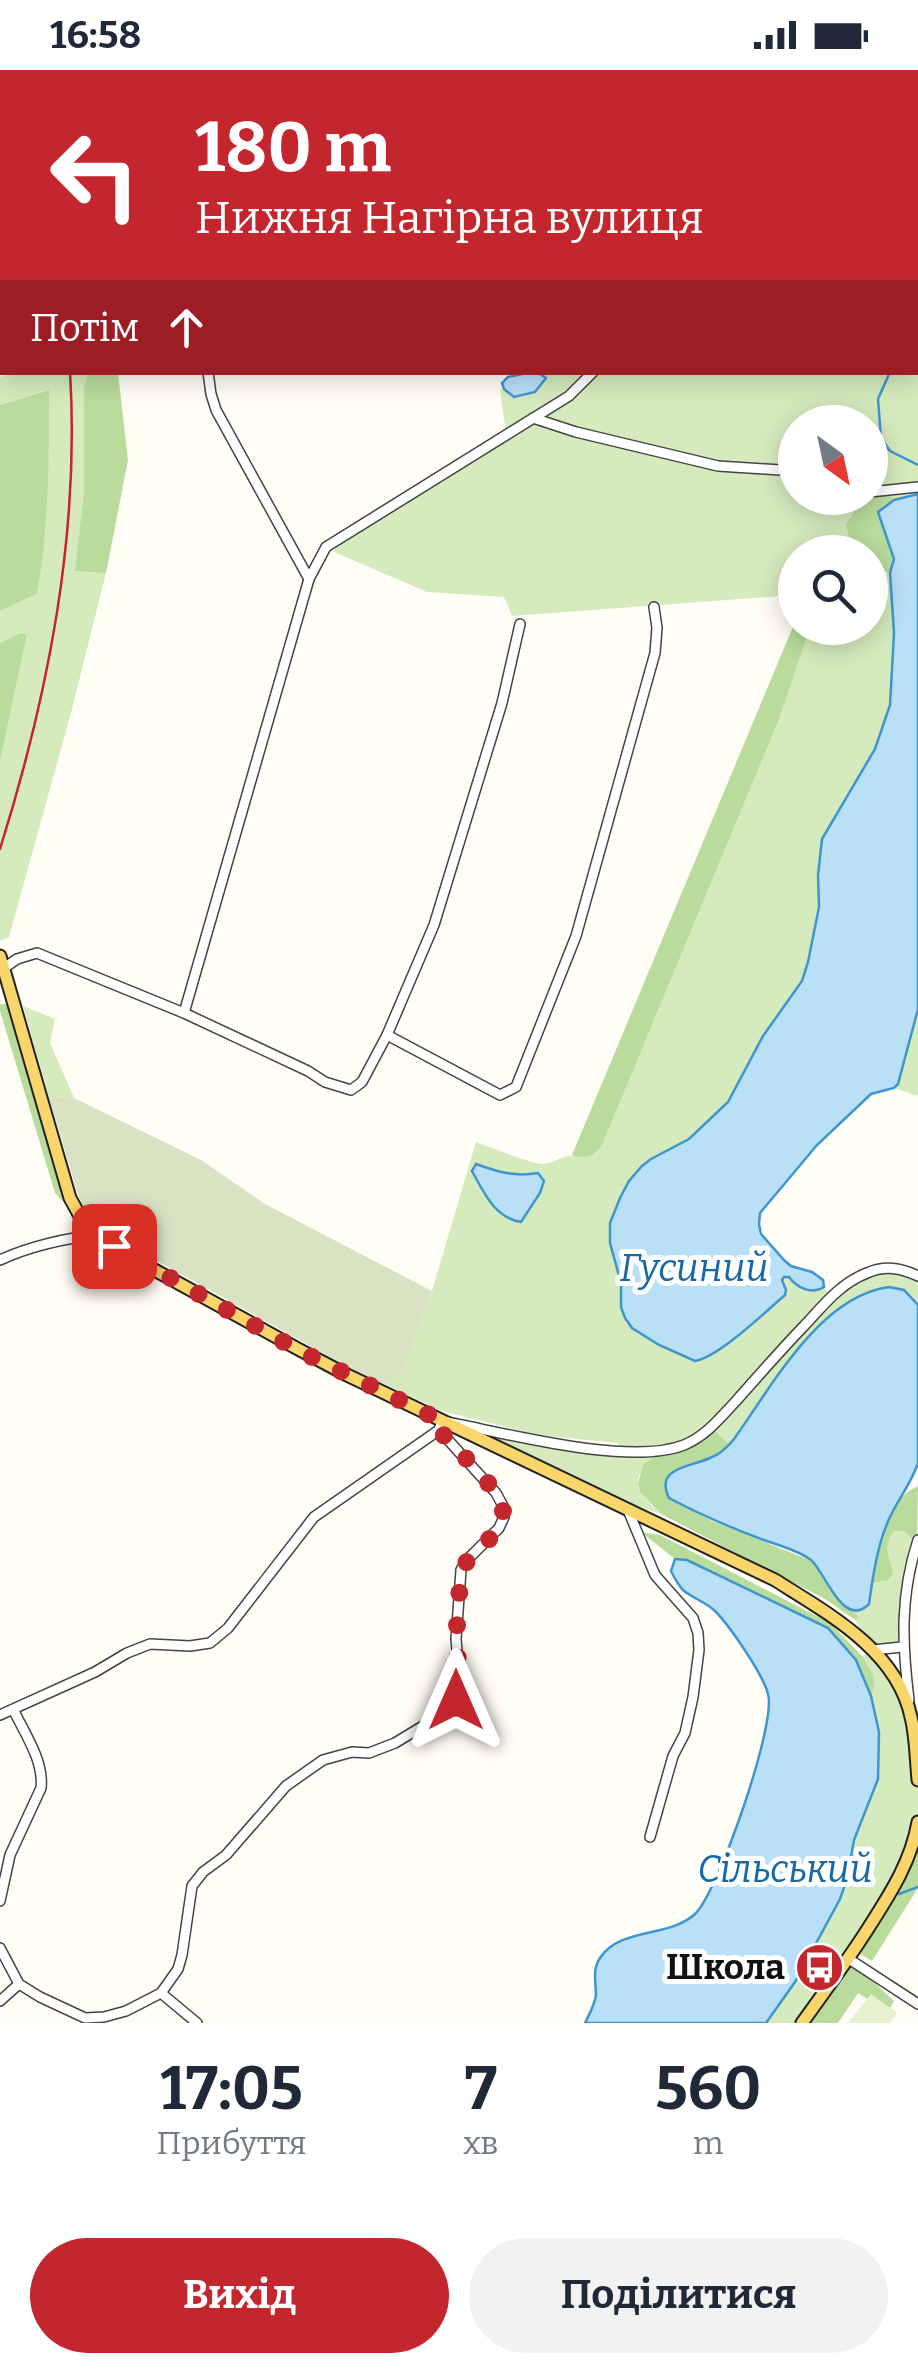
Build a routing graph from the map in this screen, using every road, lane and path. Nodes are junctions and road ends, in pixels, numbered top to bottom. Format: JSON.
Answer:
{"nodes":[{"id":1,"x":208,"y":375,"type":"edge"},
{"id":2,"x":591,"y":375,"type":"edge"},
{"id":3,"x":532,"y":418,"type":"junction"},
{"id":4,"x":778,"y":470,"type":"edge"},
{"id":5,"x":918,"y":487,"type":"edge"},
{"id":6,"x":888,"y":490,"type":"edge"},
{"id":7,"x":309,"y":579,"type":"junction"},
{"id":8,"x":654,"y":607,"type":"dead end"},
{"id":9,"x":520,"y":624,"type":"dead end"},
{"id":10,"x":2,"y":962,"type":"edge"},
{"id":11,"x":184,"y":1013,"type":"junction"},
{"id":12,"x":387,"y":1035,"type":"junction"},
{"id":13,"x":96,"y":1235,"type":"junction"},
{"id":14,"x":0,"y":1260,"type":"edge"},
{"id":15,"x":918,"y":1276,"type":"edge"},
{"id":16,"x":440,"y":1426,"type":"junction"},
{"id":17,"x":628,"y":1510,"type":"junction"},
{"id":18,"x":918,"y":1540,"type":"edge"},
{"id":19,"x":902,"y":1646,"type":"junction"},
{"id":20,"x":873,"y":1650,"type":"junction"},
{"id":21,"x":14,"y":1711,"type":"junction"},
{"id":22,"x":0,"y":1715,"type":"edge"},
{"id":23,"x":911,"y":1715,"type":"junction"},
{"id":24,"x":918,"y":1780,"type":"edge"},
{"id":25,"x":918,"y":1822,"type":"edge"},
{"id":26,"x":650,"y":1837,"type":"dead end"},
{"id":27,"x":0,"y":1902,"type":"edge"},
{"id":28,"x":0,"y":1948,"type":"edge"},
{"id":29,"x":849,"y":1959,"type":"junction"},
{"id":30,"x":19,"y":1984,"type":"junction"},
{"id":31,"x":161,"y":1993,"type":"junction"},
{"id":32,"x":0,"y":2000,"type":"edge"},
{"id":33,"x":918,"y":2004,"type":"edge"},
{"id":34,"x":198,"y":2023,"type":"edge"},
{"id":35,"x":802,"y":2023,"type":"edge"}],
"edges":[{"from":1,"to":7,"type":"street"},
{"from":2,"to":3,"type":"street"},
{"from":3,"to":4,"type":"street"},
{"from":3,"to":7,"type":"street"},
{"from":5,"to":6,"type":"street"},
{"from":7,"to":11,"type":"street"},
{"from":8,"to":12,"type":"street"},
{"from":9,"to":12,"type":"street"},
{"from":10,"to":11,"type":"street"},
{"from":10,"to":13,"type":"main road"},
{"from":11,"to":12,"type":"street"},
{"from":13,"to":14,"type":"street"},
{"from":13,"to":16,"type":"main road"},
{"from":15,"to":16,"type":"street"},
{"from":16,"to":17,"type":"main road"},
{"from":16,"to":21,"type":"street"},
{"from":16,"to":31,"type":"street"},
{"from":17,"to":20,"type":"main road"},
{"from":17,"to":26,"type":"street"},
{"from":18,"to":19,"type":"street"},
{"from":19,"to":20,"type":"street"},
{"from":19,"to":23,"type":"street"},
{"from":20,"to":23,"type":"main road"},
{"from":21,"to":22,"type":"street"},
{"from":21,"to":27,"type":"street"},
{"from":23,"to":24,"type":"main road"},
{"from":25,"to":29,"type":"main road"},
{"from":28,"to":30,"type":"street"},
{"from":29,"to":33,"type":"street"},
{"from":29,"to":35,"type":"main road"},
{"from":30,"to":31,"type":"street"},
{"from":30,"to":32,"type":"street"},
{"from":31,"to":34,"type":"street"}]}
